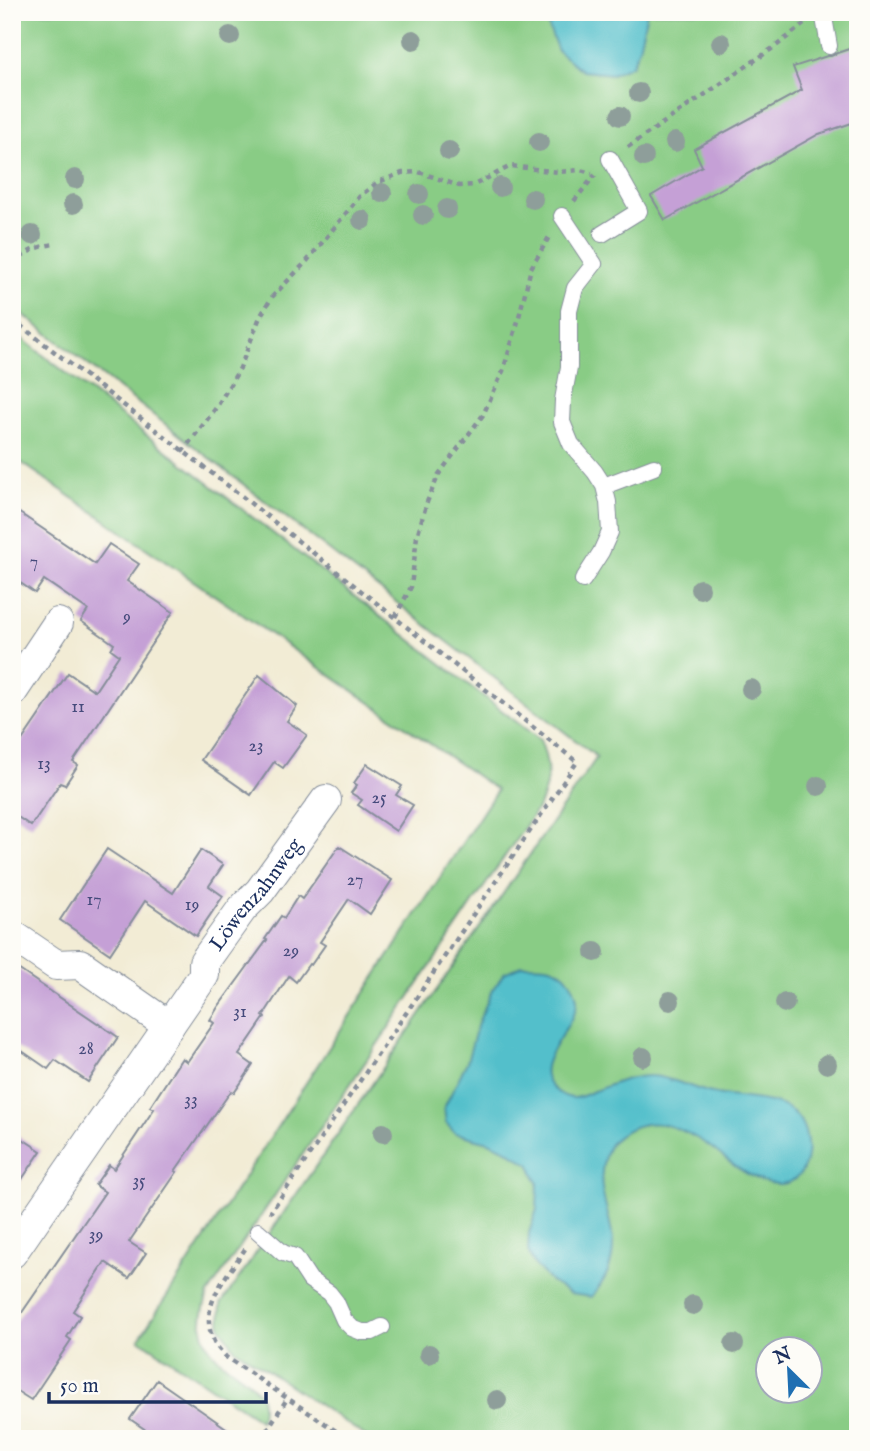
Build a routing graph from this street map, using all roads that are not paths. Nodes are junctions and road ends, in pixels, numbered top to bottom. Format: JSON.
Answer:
{"nodes":[{"id":1,"x":823,"y":12,"type":"edge"},
{"id":2,"x":829,"y":46,"type":"dead end"},
{"id":3,"x":610,"y":159,"type":"dead end"},
{"id":4,"x":562,"y":216,"type":"dead end"},
{"id":5,"x":602,"y":234,"type":"dead end"},
{"id":6,"x":654,"y":467,"type":"dead end"},
{"id":7,"x":604,"y":486,"type":"junction"},
{"id":8,"x":583,"y":580,"type":"dead end"},
{"id":9,"x":58,"y":623,"type":"dead end"},
{"id":10,"x":12,"y":692,"type":"edge"},
{"id":11,"x":326,"y":800,"type":"dead end"},
{"id":12,"x":12,"y":935,"type":"edge"},
{"id":13,"x":169,"y":1026,"type":"junction"},
{"id":14,"x":258,"y":1231,"type":"road end"},
{"id":15,"x":12,"y":1253,"type":"edge"},
{"id":16,"x":382,"y":1327,"type":"dead end"}],
"edges":[{"from":1,"to":2,"type":"lane"},
{"from":3,"to":5,"type":"lane"},
{"from":4,"to":7,"type":"lane"},
{"from":6,"to":7,"type":"lane"},
{"from":7,"to":8,"type":"lane"},
{"from":9,"to":10,"type":"street"},
{"from":11,"to":13,"type":"street","name":"Löwenzahnweg"},
{"from":12,"to":13,"type":"street"},
{"from":13,"to":15,"type":"street","name":"Löwenzahnweg"},
{"from":14,"to":16,"type":"lane"}]}
